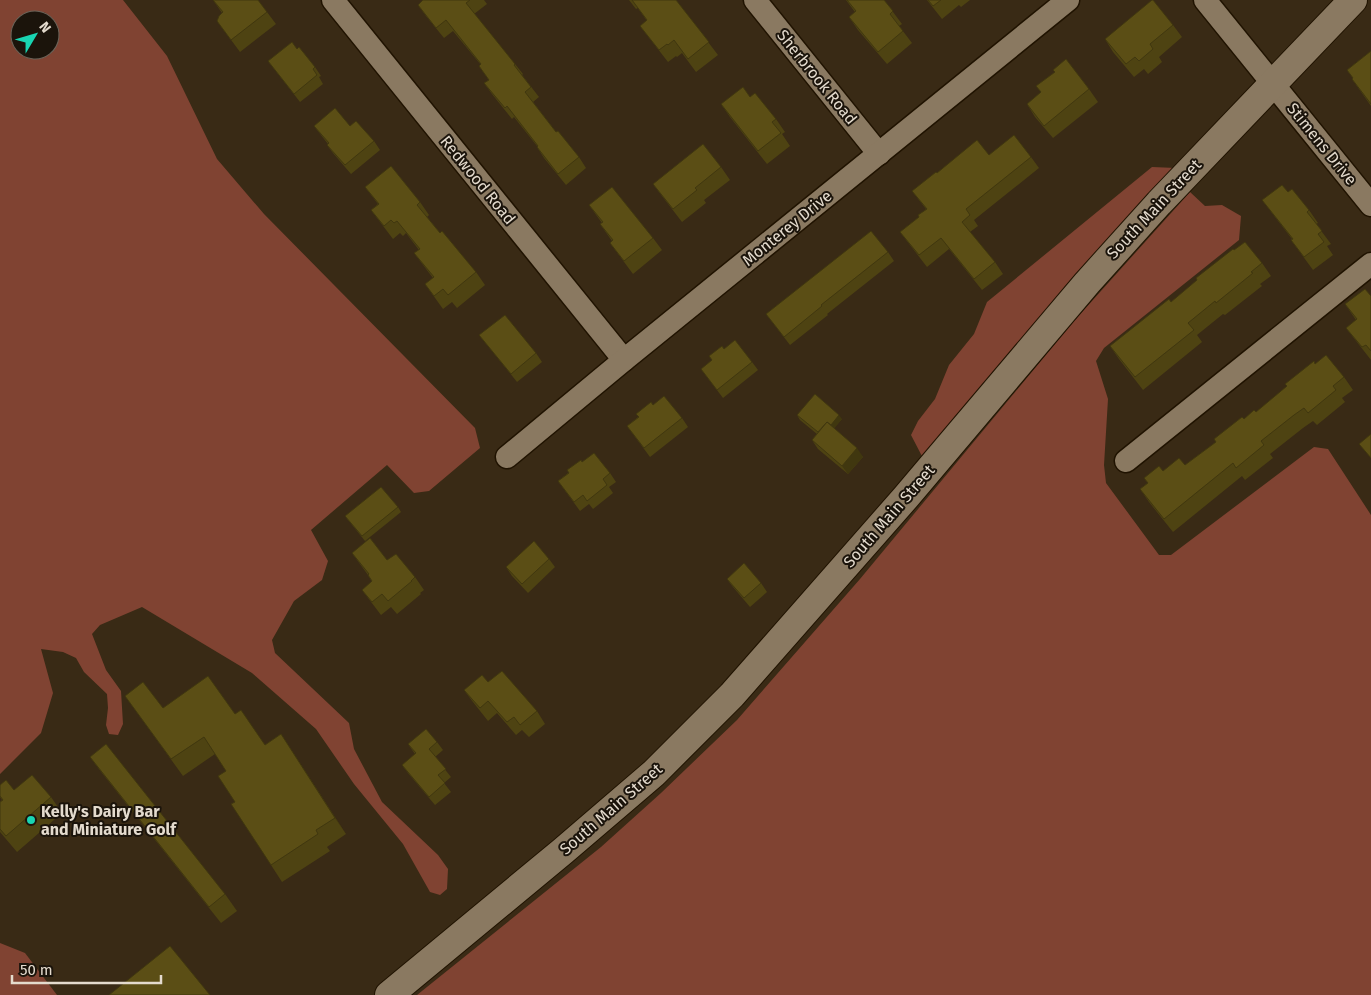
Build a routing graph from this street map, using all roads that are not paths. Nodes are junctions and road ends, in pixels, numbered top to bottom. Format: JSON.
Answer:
{"nodes":[{"id":1,"x":333,"y":0,"type":"edge"},
{"id":2,"x":755,"y":0,"type":"edge"},
{"id":3,"x":1068,"y":0,"type":"edge"},
{"id":4,"x":1205,"y":0,"type":"edge"},
{"id":5,"x":1353,"y":0,"type":"edge"},
{"id":6,"x":1272,"y":83,"type":"junction"},
{"id":7,"x":879,"y":154,"type":"junction"},
{"id":8,"x":1371,"y":205,"type":"edge"},
{"id":9,"x":1371,"y":264,"type":"edge"},
{"id":10,"x":624,"y":360,"type":"junction"},
{"id":11,"x":507,"y":457,"type":"dead end"},
{"id":12,"x":1126,"y":461,"type":"dead end"},
{"id":13,"x":390,"y":995,"type":"edge"}],
"edges":[{"from":1,"to":10,"type":"street","name":"Redwood Road"},
{"from":2,"to":7,"type":"street","name":"Sherbrook Road"},
{"from":3,"to":7,"type":"street","name":"Monterey Drive"},
{"from":4,"to":6,"type":"street","name":"Stimens Drive"},
{"from":5,"to":6,"type":"street","name":"South Main Street"},
{"from":6,"to":8,"type":"street","name":"Stimens Drive"},
{"from":6,"to":13,"type":"street","name":"South Main Street"},
{"from":7,"to":10,"type":"street","name":"Monterey Drive"},
{"from":9,"to":12,"type":"street"},
{"from":10,"to":11,"type":"street","name":"Monterey Drive"}]}
